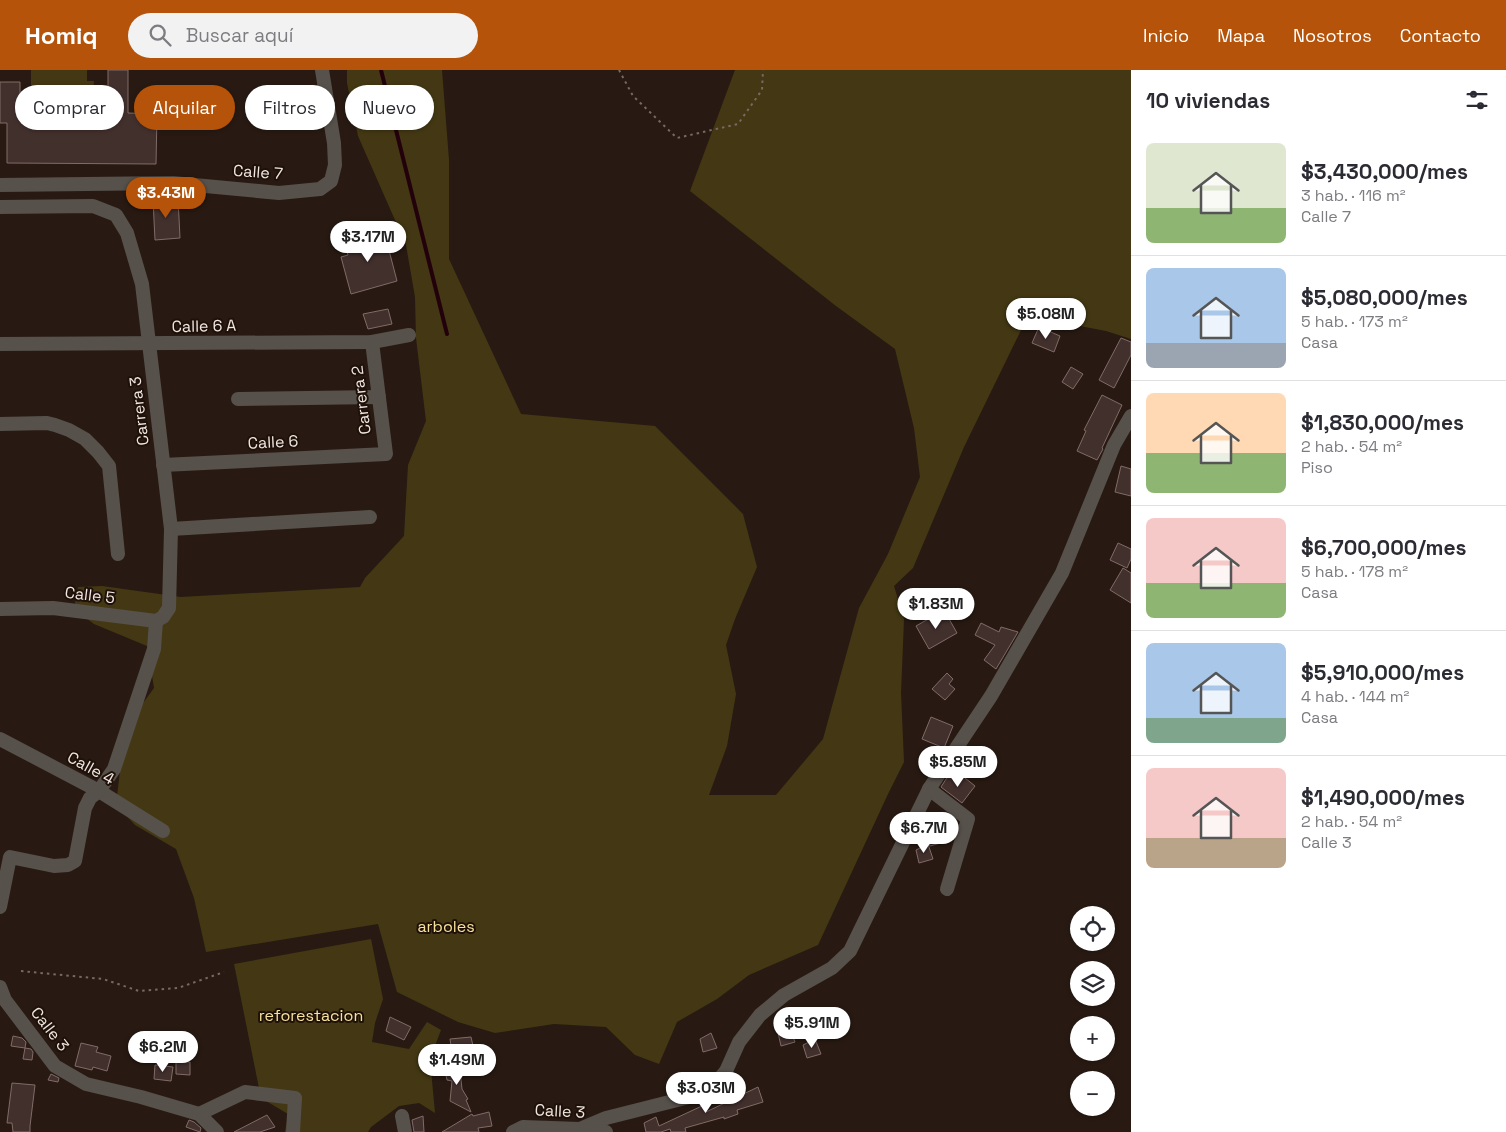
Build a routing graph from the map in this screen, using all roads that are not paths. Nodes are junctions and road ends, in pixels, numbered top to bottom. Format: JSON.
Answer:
{"nodes":[{"id":1,"x":322,"y":70,"type":"edge"},
{"id":2,"x":0,"y":185,"type":"edge"},
{"id":3,"x":0,"y":207,"type":"edge"},
{"id":4,"x":409,"y":335,"type":"dead end"},
{"id":5,"x":372,"y":342,"type":"junction"},
{"id":6,"x":0,"y":344,"type":"edge"},
{"id":7,"x":149,"y":344,"type":"junction"},
{"id":8,"x":379,"y":397,"type":"junction"},
{"id":9,"x":238,"y":399,"type":"dead end"},
{"id":10,"x":1131,"y":416,"type":"edge"},
{"id":11,"x":0,"y":424,"type":"edge"},
{"id":12,"x":386,"y":454,"type":"joint"},
{"id":13,"x":163,"y":465,"type":"junction"},
{"id":14,"x":370,"y":517,"type":"dead end"},
{"id":15,"x":171,"y":529,"type":"junction"},
{"id":16,"x":118,"y":554,"type":"dead end"},
{"id":17,"x":0,"y":609,"type":"edge"},
{"id":18,"x":156,"y":621,"type":"junction"},
{"id":19,"x":0,"y":739,"type":"edge"},
{"id":20,"x":929,"y":789,"type":"junction"},
{"id":21,"x":99,"y":791,"type":"junction"},
{"id":22,"x":163,"y":831,"type":"dead end"},
{"id":23,"x":947,"y":889,"type":"dead end"},
{"id":24,"x":1,"y":897,"type":"edge"},
{"id":25,"x":2,"y":999,"type":"edge"},
{"id":26,"x":199,"y":1114,"type":"junction"},
{"id":27,"x":402,"y":1116,"type":"dead end"},
{"id":28,"x":580,"y":1129,"type":"junction"},
{"id":29,"x":217,"y":1132,"type":"edge"},
{"id":30,"x":293,"y":1132,"type":"edge"},
{"id":31,"x":405,"y":1132,"type":"edge"},
{"id":32,"x":513,"y":1132,"type":"edge"},
{"id":33,"x":606,"y":1132,"type":"edge"}],
"edges":[{"from":1,"to":2,"type":"street","name":"Calle 7"},
{"from":3,"to":7,"type":"street","name":"Carrera 3"},
{"from":4,"to":5,"type":"street","name":"Calle 6 A"},
{"from":5,"to":7,"type":"street","name":"Calle 6 A"},
{"from":5,"to":8,"type":"street","name":"Carrera 2"},
{"from":6,"to":7,"type":"street","name":"Calle 6 A"},
{"from":7,"to":13,"type":"street","name":"Carrera 3"},
{"from":8,"to":9,"type":"street"},
{"from":8,"to":12,"type":"street","name":"Carrera 2"},
{"from":10,"to":20,"type":"street"},
{"from":11,"to":16,"type":"street"},
{"from":12,"to":13,"type":"street","name":"Calle 6"},
{"from":13,"to":15,"type":"street","name":"Carrera 3"},
{"from":14,"to":15,"type":"street"},
{"from":15,"to":18,"type":"street","name":"Carrera 3"},
{"from":17,"to":18,"type":"street","name":"Calle 5"},
{"from":18,"to":21,"type":"street"},
{"from":19,"to":21,"type":"street","name":"Calle 4"},
{"from":20,"to":23,"type":"street"},
{"from":20,"to":28,"type":"street"},
{"from":21,"to":22,"type":"street","name":"Calle 4"},
{"from":21,"to":24,"type":"street"},
{"from":25,"to":26,"type":"street","name":"Calle 3"},
{"from":26,"to":29,"type":"street"},
{"from":26,"to":30,"type":"street"},
{"from":27,"to":31,"type":"street"},
{"from":28,"to":32,"type":"street","name":"Calle 3"},
{"from":28,"to":33,"type":"street","name":"Calle 3"}]}
